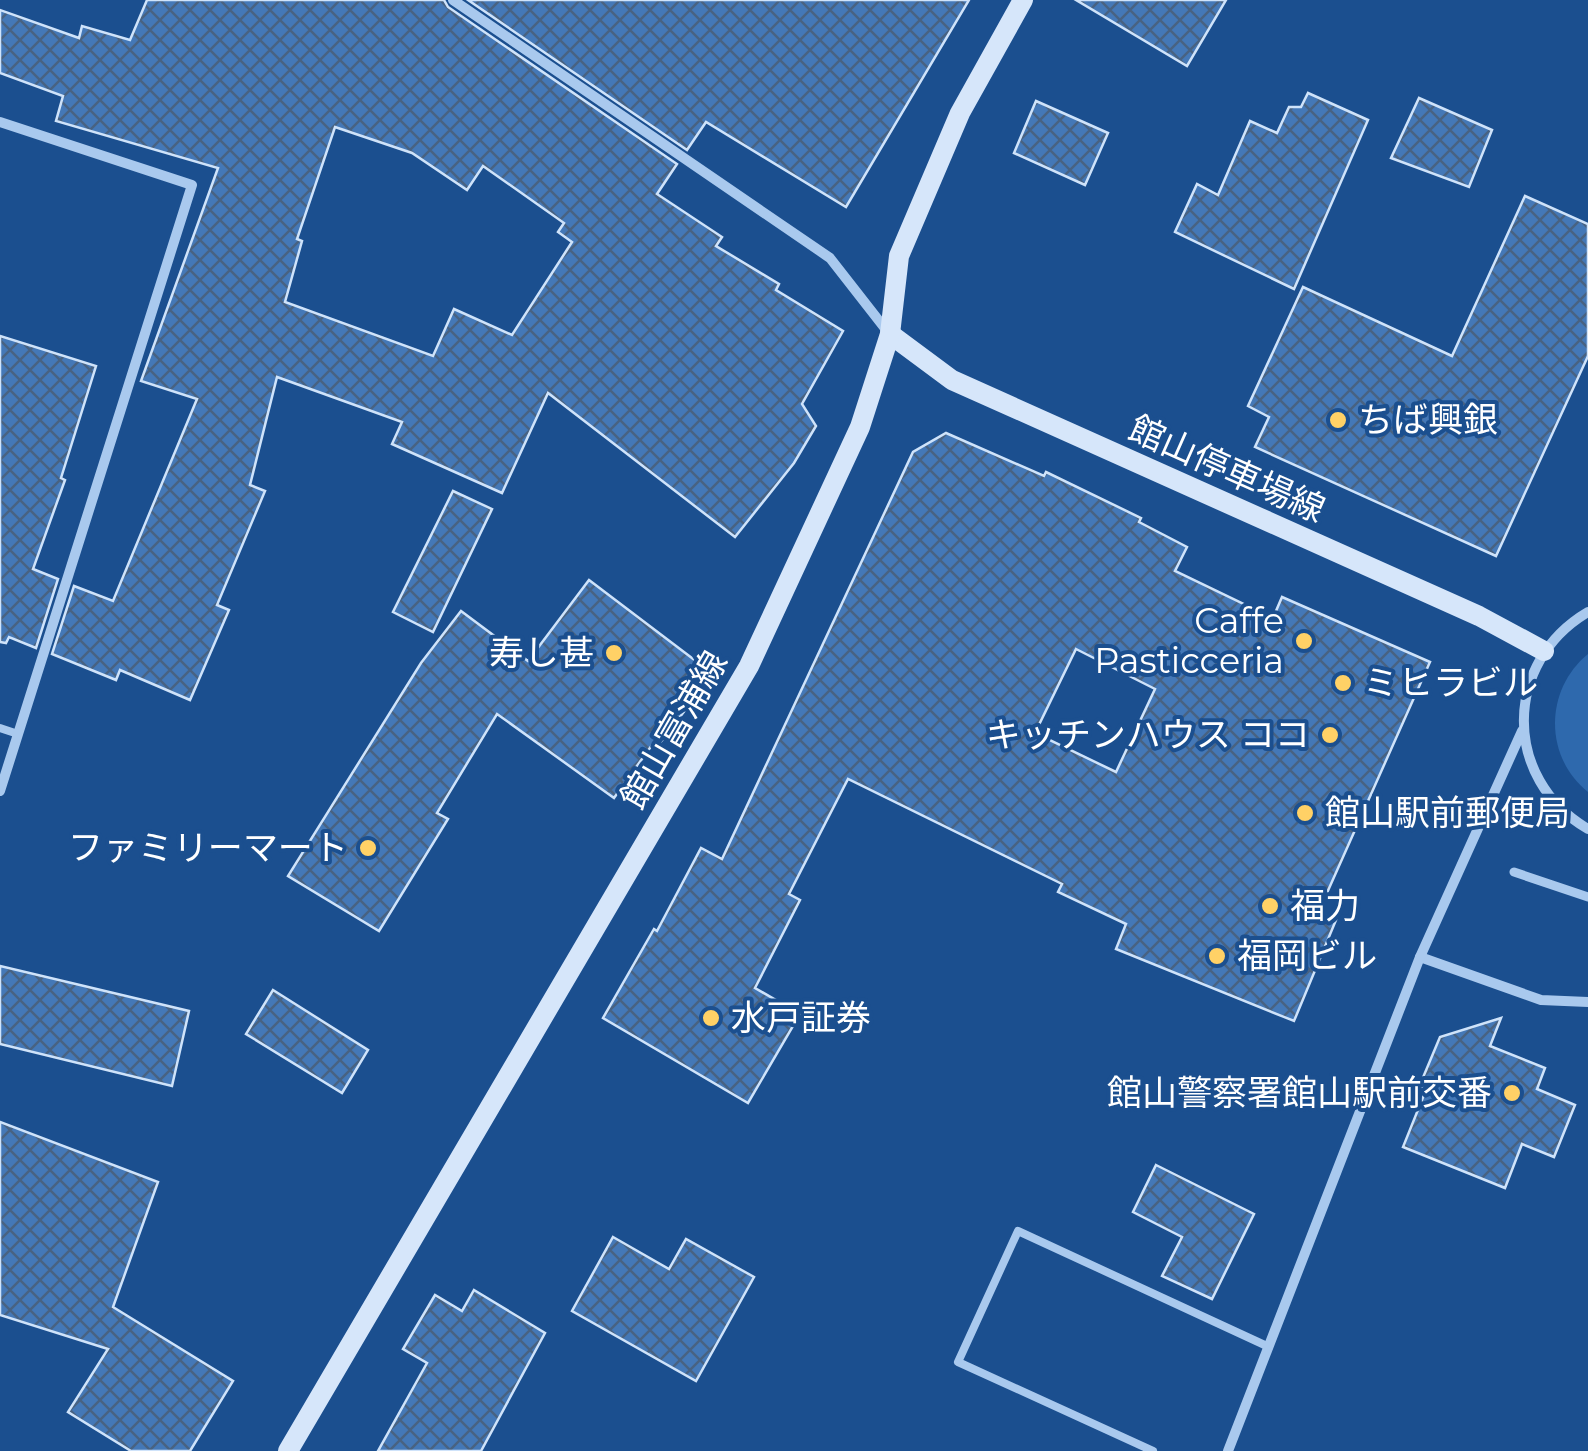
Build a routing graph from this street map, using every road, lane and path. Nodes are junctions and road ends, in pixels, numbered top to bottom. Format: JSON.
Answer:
{"nodes":[{"id":1,"x":454,"y":0,"type":"edge"},
{"id":2,"x":1023,"y":0,"type":"edge"},
{"id":3,"x":0,"y":122,"type":"edge"},
{"id":4,"x":890,"y":334,"type":"junction"},
{"id":5,"x":1588,"y":612,"type":"edge"},
{"id":6,"x":1544,"y":651,"type":"junction"},
{"id":7,"x":0,"y":728,"type":"edge"},
{"id":8,"x":1522,"y":732,"type":"junction"},
{"id":9,"x":18,"y":734,"type":"junction"},
{"id":10,"x":0,"y":790,"type":"edge"},
{"id":11,"x":1588,"y":828,"type":"edge"},
{"id":12,"x":1514,"y":872,"type":"dead end"},
{"id":13,"x":1588,"y":898,"type":"edge"},
{"id":14,"x":1420,"y":957,"type":"junction"},
{"id":15,"x":1588,"y":1002,"type":"edge"},
{"id":16,"x":1271,"y":1348,"type":"junction"},
{"id":17,"x":288,"y":1451,"type":"edge"},
{"id":18,"x":1154,"y":1451,"type":"edge"},
{"id":19,"x":1228,"y":1451,"type":"edge"}],
"edges":[{"from":1,"to":4,"type":"street"},
{"from":2,"to":4,"type":"main road","name":"館山富浦線"},
{"from":3,"to":9,"type":"street"},
{"from":4,"to":6,"type":"main road","name":"館山停車場線"},
{"from":4,"to":17,"type":"main road","name":"館山富浦線"},
{"from":5,"to":6,"type":"street"},
{"from":6,"to":8,"type":"street"},
{"from":7,"to":9,"type":"lane"},
{"from":8,"to":11,"type":"street"},
{"from":8,"to":14,"type":"street"},
{"from":9,"to":10,"type":"street"},
{"from":12,"to":13,"type":"street"},
{"from":14,"to":15,"type":"street"},
{"from":14,"to":16,"type":"street"},
{"from":16,"to":18,"type":"lane"},
{"from":16,"to":19,"type":"street"}]}
